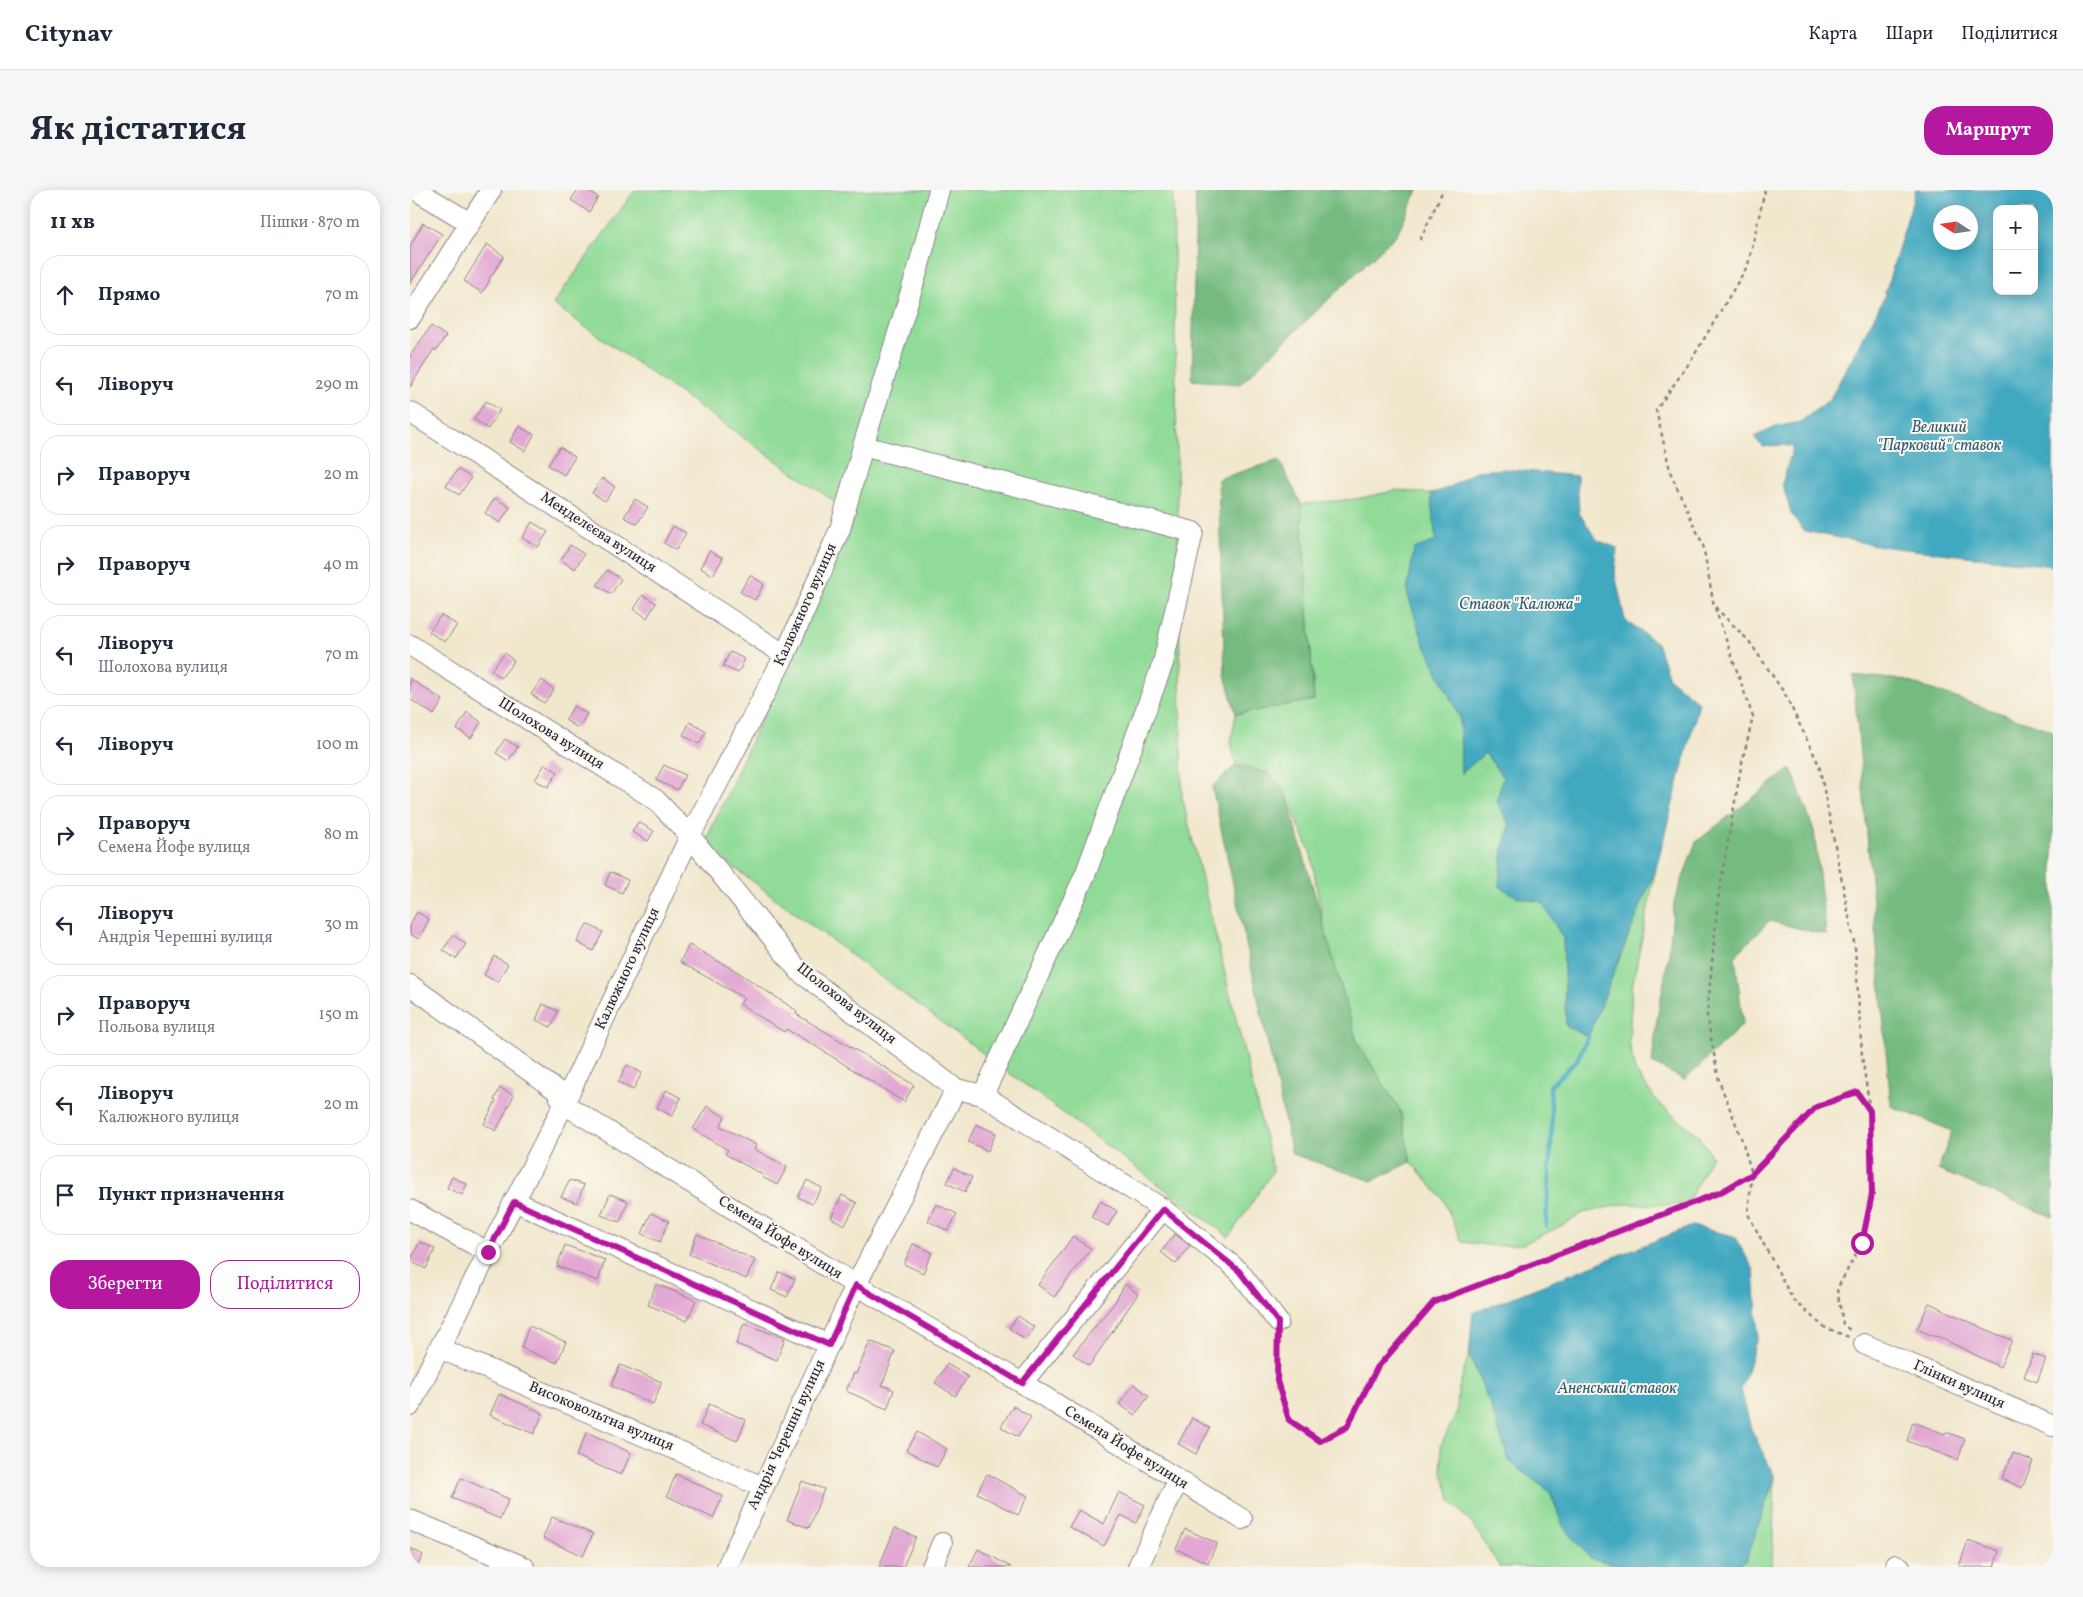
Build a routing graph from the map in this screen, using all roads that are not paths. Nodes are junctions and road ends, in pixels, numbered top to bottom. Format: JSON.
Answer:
{"nodes":[{"id":1,"x":416,"y":190,"type":"edge"},
{"id":2,"x":491,"y":190,"type":"edge"},
{"id":3,"x":939,"y":190,"type":"edge"},
{"id":4,"x":470,"y":223,"type":"junction"},
{"id":5,"x":410,"y":318,"type":"edge"},
{"id":6,"x":410,"y":412,"type":"edge"},
{"id":7,"x":863,"y":446,"type":"junction"},
{"id":8,"x":410,"y":645,"type":"edge"},
{"id":9,"x":785,"y":655,"type":"junction"},
{"id":10,"x":690,"y":836,"type":"junction"},
{"id":11,"x":410,"y":985,"type":"edge"},
{"id":12,"x":956,"y":1089,"type":"junction"},
{"id":13,"x":983,"y":1095,"type":"junction"},
{"id":14,"x":564,"y":1104,"type":"junction"},
{"id":15,"x":514,"y":1202,"type":"junction"},
{"id":16,"x":1163,"y":1209,"type":"junction"},
{"id":17,"x":410,"y":1210,"type":"edge"},
{"id":18,"x":488,"y":1252,"type":"junction"},
{"id":19,"x":856,"y":1285,"type":"junction"},
{"id":20,"x":1278,"y":1322,"type":"road end"},
{"id":21,"x":1864,"y":1344,"type":"road end"},
{"id":22,"x":829,"y":1345,"type":"junction"},
{"id":23,"x":439,"y":1348,"type":"junction"},
{"id":24,"x":1022,"y":1383,"type":"junction"},
{"id":25,"x":410,"y":1406,"type":"edge"},
{"id":26,"x":2053,"y":1426,"type":"edge"},
{"id":27,"x":1178,"y":1480,"type":"junction"},
{"id":28,"x":763,"y":1487,"type":"junction"},
{"id":29,"x":1242,"y":1519,"type":"dead end"},
{"id":30,"x":410,"y":1520,"type":"edge"},
{"id":31,"x":942,"y":1543,"type":"dead end"},
{"id":32,"x":524,"y":1567,"type":"edge"},
{"id":33,"x":727,"y":1567,"type":"edge"},
{"id":34,"x":932,"y":1567,"type":"edge"},
{"id":35,"x":1138,"y":1567,"type":"edge"}],
"edges":[{"from":1,"to":4,"type":"street"},
{"from":2,"to":4,"type":"street"},
{"from":3,"to":7,"type":"street","name":"Калюжного вулиця"},
{"from":4,"to":5,"type":"street"},
{"from":6,"to":9,"type":"street","name":"Менделєєва вулиця"},
{"from":7,"to":9,"type":"street","name":"Калюжного вулиця"},
{"from":7,"to":13,"type":"street"},
{"from":8,"to":10,"type":"street","name":"Шолохова вулиця"},
{"from":9,"to":10,"type":"street","name":"Калюжного вулиця"},
{"from":10,"to":12,"type":"street","name":"Шолохова вулиця"},
{"from":10,"to":14,"type":"street","name":"Калюжного вулиця"},
{"from":11,"to":14,"type":"street","name":"Семена Йофе вулиця"},
{"from":12,"to":13,"type":"street","name":"Шолохова вулиця"},
{"from":12,"to":19,"type":"street","name":"Андрія Черешні вулиця"},
{"from":13,"to":16,"type":"street","name":"Шолохова вулиця"},
{"from":14,"to":15,"type":"street","name":"Калюжного вулиця"},
{"from":14,"to":19,"type":"street","name":"Семена Йофе вулиця"},
{"from":15,"to":18,"type":"street","name":"Калюжного вулиця"},
{"from":15,"to":22,"type":"street"},
{"from":16,"to":20,"type":"street","name":"Шолохова вулиця"},
{"from":16,"to":24,"type":"street"},
{"from":17,"to":18,"type":"street"},
{"from":18,"to":23,"type":"street","name":"Калюжного вулиця"},
{"from":19,"to":22,"type":"street","name":"Андрія Черешні вулиця"},
{"from":19,"to":24,"type":"street","name":"Семена Йофе вулиця"},
{"from":21,"to":26,"type":"street","name":"Глінки вулиця"},
{"from":22,"to":28,"type":"street","name":"Андрія Черешні вулиця"},
{"from":23,"to":25,"type":"street","name":"Калюжного вулиця"},
{"from":23,"to":28,"type":"street","name":"Високовольтна вулиця"},
{"from":24,"to":27,"type":"street","name":"Семена Йофе вулиця"},
{"from":27,"to":29,"type":"street","name":"Семена Йофе вулиця"},
{"from":27,"to":35,"type":"street"},
{"from":28,"to":33,"type":"street","name":"Андрія Черешні вулиця"},
{"from":30,"to":32,"type":"street"},
{"from":31,"to":34,"type":"street"}]}
